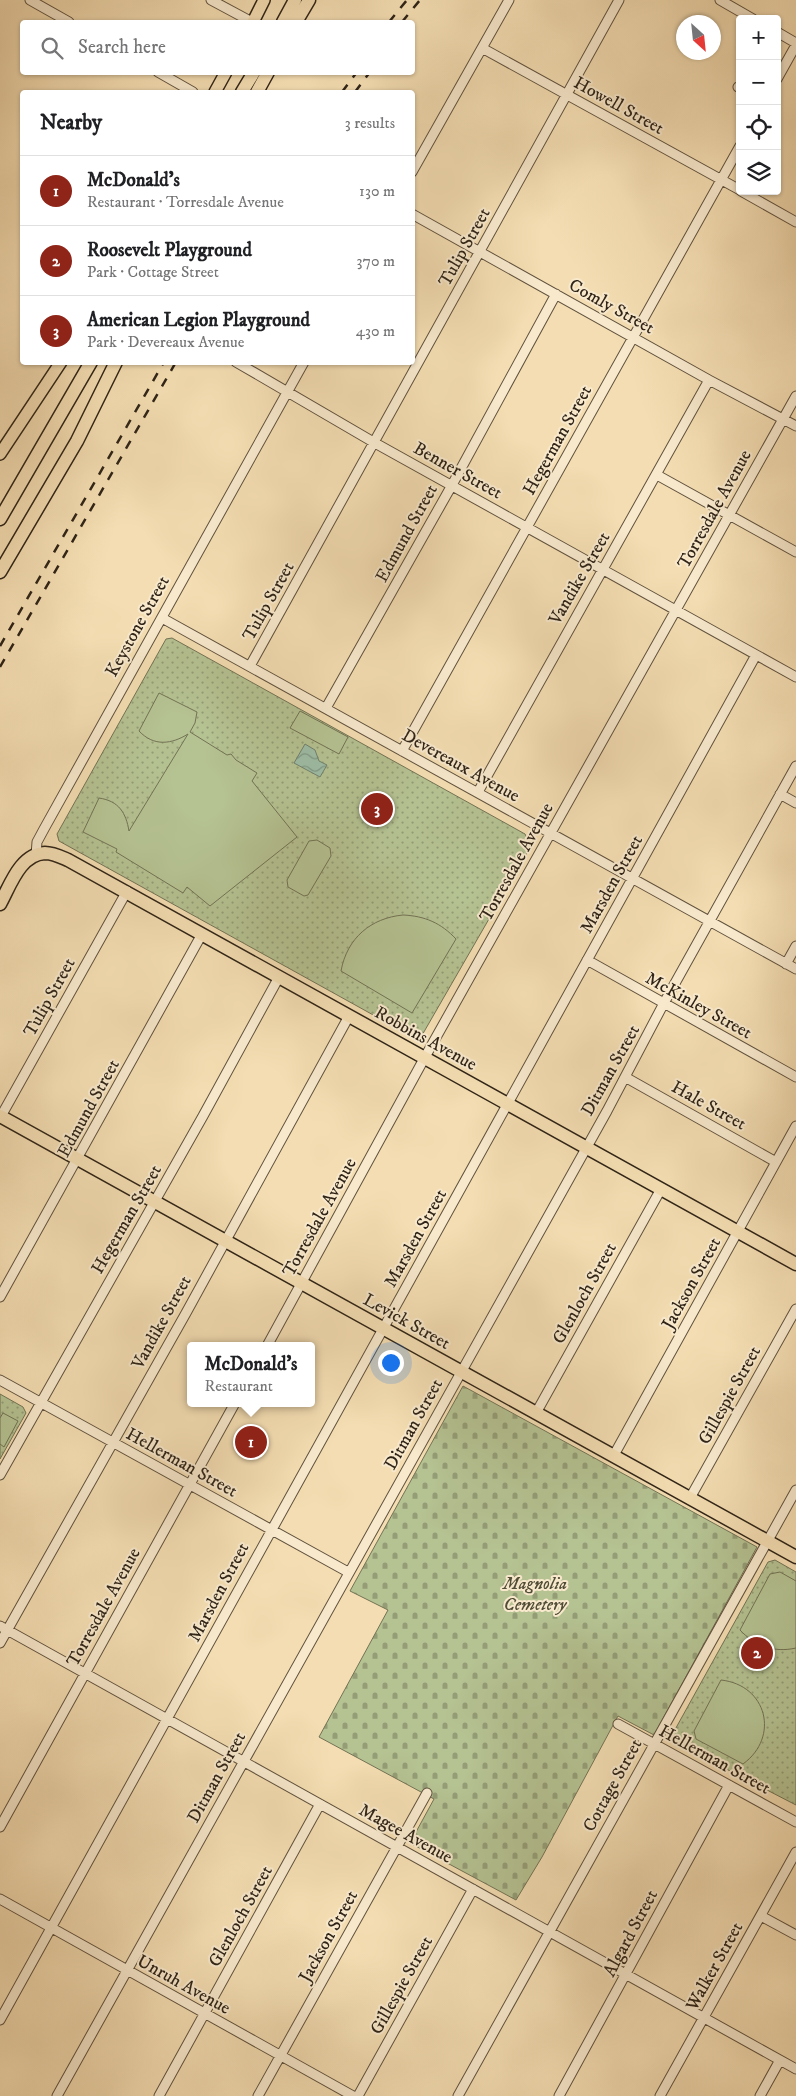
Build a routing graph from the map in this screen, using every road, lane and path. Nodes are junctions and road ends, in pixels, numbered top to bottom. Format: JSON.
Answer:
{"nodes":[{"id":1,"x":30,"y":0,"type":"edge"},
{"id":2,"x":211,"y":0,"type":"edge"},
{"id":3,"x":264,"y":0,"type":"edge"},
{"id":4,"x":295,"y":0,"type":"edge"},
{"id":5,"x":309,"y":0,"type":"edge"},
{"id":6,"x":509,"y":0,"type":"edge"},
{"id":7,"x":619,"y":0,"type":"edge"},
{"id":8,"x":721,"y":0,"type":"edge"},
{"id":9,"x":746,"y":15,"type":"edge"},
{"id":10,"x":65,"y":20,"type":"edge"},
{"id":11,"x":248,"y":20,"type":"edge"},
{"id":12,"x":253,"y":20,"type":"edge"},
{"id":13,"x":284,"y":20,"type":"edge"},
{"id":14,"x":297,"y":20,"type":"edge"},
{"id":15,"x":781,"y":35,"type":"edge"},
{"id":16,"x":796,"y":44,"type":"edge"},
{"id":17,"x":482,"y":48,"type":"junction"},
{"id":18,"x":781,"y":72,"type":"edge"},
{"id":19,"x":163,"y":75,"type":"edge"},
{"id":20,"x":224,"y":75,"type":"edge"},
{"id":21,"x":252,"y":75,"type":"edge"},
{"id":22,"x":266,"y":75,"type":"edge"},
{"id":23,"x":190,"y":90,"type":"edge"},
{"id":24,"x":216,"y":90,"type":"edge"},
{"id":25,"x":243,"y":90,"type":"edge"},
{"id":26,"x":258,"y":90,"type":"edge"},
{"id":27,"x":566,"y":94,"type":"junction"},
{"id":28,"x":738,"y":150,"type":"edge"},
{"id":29,"x":415,"y":167,"type":"edge"},
{"id":30,"x":721,"y":180,"type":"junction"},
{"id":31,"x":736,"y":189,"type":"edge"},
{"id":32,"x":747,"y":195,"type":"edge"},
{"id":33,"x":415,"y":216,"type":"edge"},
{"id":34,"x":796,"y":222,"type":"edge"},
{"id":35,"x":481,"y":250,"type":"junction"},
{"id":36,"x":556,"y":294,"type":"junction"},
{"id":37,"x":634,"y":336,"type":"junction"},
{"id":38,"x":59,"y":365,"type":"edge"},
{"id":39,"x":89,"y":365,"type":"edge"},
{"id":40,"x":115,"y":365,"type":"edge"},
{"id":41,"x":241,"y":365,"type":"edge"},
{"id":42,"x":302,"y":365,"type":"edge"},
{"id":43,"x":709,"y":380,"type":"junction"},
{"id":44,"x":288,"y":392,"type":"junction"},
{"id":45,"x":796,"y":396,"type":"edge"},
{"id":46,"x":783,"y":419,"type":"junction"},
{"id":47,"x":796,"y":426,"type":"edge"},
{"id":48,"x":375,"y":443,"type":"junction"},
{"id":49,"x":0,"y":454,"type":"edge"},
{"id":50,"x":657,"y":475,"type":"junction"},
{"id":51,"x":452,"y":485,"type":"junction"},
{"id":52,"x":730,"y":516,"type":"junction"},
{"id":53,"x":0,"y":519,"type":"edge"},
{"id":54,"x":527,"y":527,"type":"junction"},
{"id":55,"x":796,"y":552,"type":"edge"},
{"id":56,"x":602,"y":570,"type":"junction"},
{"id":57,"x":0,"y":572,"type":"edge"},
{"id":58,"x":676,"y":609,"type":"junction"},
{"id":59,"x":162,"y":618,"type":"junction"},
{"id":60,"x":756,"y":655,"type":"junction"},
{"id":61,"x":250,"y":666,"type":"junction"},
{"id":62,"x":796,"y":677,"type":"edge"},
{"id":63,"x":326,"y":708,"type":"junction"},
{"id":64,"x":402,"y":751,"type":"junction"},
{"id":65,"x":796,"y":766,"type":"edge"},
{"id":66,"x":478,"y":792,"type":"junction"},
{"id":67,"x":780,"y":794,"type":"junction"},
{"id":68,"x":796,"y":803,"type":"edge"},
{"id":69,"x":551,"y":833,"type":"junction"},
{"id":70,"x":36,"y":855,"type":"junction"},
{"id":71,"x":633,"y":879,"type":"junction"},
{"id":72,"x":126,"y":891,"type":"junction"},
{"id":73,"x":0,"y":904,"type":"edge"},
{"id":74,"x":709,"y":922,"type":"junction"},
{"id":75,"x":202,"y":934,"type":"junction"},
{"id":76,"x":796,"y":946,"type":"edge"},
{"id":77,"x":587,"y":960,"type":"junction"},
{"id":78,"x":786,"y":964,"type":"junction"},
{"id":79,"x":796,"y":969,"type":"edge"},
{"id":80,"x":279,"y":977,"type":"junction"},
{"id":81,"x":664,"y":1003,"type":"junction"},
{"id":82,"x":348,"y":1016,"type":"junction"},
{"id":83,"x":425,"y":1058,"type":"junction"},
{"id":84,"x":625,"y":1077,"type":"junction"},
{"id":85,"x":796,"y":1077,"type":"edge"},
{"id":86,"x":508,"y":1103,"type":"junction"},
{"id":87,"x":0,"y":1117,"type":"edge"},
{"id":88,"x":796,"y":1126,"type":"edge"},
{"id":89,"x":586,"y":1147,"type":"junction"},
{"id":90,"x":79,"y":1158,"type":"junction"},
{"id":91,"x":776,"y":1162,"type":"junction"},
{"id":92,"x":661,"y":1189,"type":"junction"},
{"id":93,"x":155,"y":1201,"type":"junction"},
{"id":94,"x":738,"y":1231,"type":"junction"},
{"id":95,"x":226,"y":1241,"type":"junction"},
{"id":96,"x":796,"y":1264,"type":"edge"},
{"id":97,"x":302,"y":1283,"type":"junction"},
{"id":98,"x":0,"y":1297,"type":"edge"},
{"id":99,"x":796,"y":1309,"type":"edge"},
{"id":100,"x":384,"y":1328,"type":"junction"},
{"id":101,"x":269,"y":1342,"type":"edge"},
{"id":102,"x":461,"y":1372,"type":"junction"},
{"id":103,"x":0,"y":1380,"type":"edge"},
{"id":104,"x":40,"y":1402,"type":"junction"},
{"id":105,"x":233,"y":1407,"type":"edge"},
{"id":106,"x":536,"y":1413,"type":"junction"},
{"id":107,"x":112,"y":1441,"type":"junction"},
{"id":108,"x":614,"y":1456,"type":"junction"},
{"id":109,"x":0,"y":1475,"type":"edge"},
{"id":110,"x":190,"y":1484,"type":"junction"},
{"id":111,"x":796,"y":1490,"type":"edge"},
{"id":112,"x":690,"y":1498,"type":"junction"},
{"id":113,"x":270,"y":1530,"type":"junction"},
{"id":114,"x":768,"y":1542,"type":"junction"},
{"id":115,"x":796,"y":1558,"type":"edge"},
{"id":116,"x":348,"y":1572,"type":"junction"},
{"id":117,"x":4,"y":1628,"type":"edge"},
{"id":118,"x":0,"y":1643,"type":"edge"},
{"id":119,"x":85,"y":1674,"type":"junction"},
{"id":120,"x":168,"y":1720,"type":"junction"},
{"id":121,"x":618,"y":1724,"type":"dead end"},
{"id":122,"x":654,"y":1743,"type":"junction"},
{"id":123,"x":243,"y":1761,"type":"junction"},
{"id":124,"x":729,"y":1785,"type":"junction"},
{"id":125,"x":427,"y":1792,"type":"dead end"},
{"id":126,"x":320,"y":1804,"type":"junction"},
{"id":127,"x":796,"y":1822,"type":"edge"},
{"id":128,"x":0,"y":1827,"type":"edge"},
{"id":129,"x":396,"y":1847,"type":"junction"},
{"id":130,"x":796,"y":1852,"type":"edge"},
{"id":131,"x":473,"y":1889,"type":"junction"},
{"id":132,"x":0,"y":1899,"type":"edge"},
{"id":133,"x":761,"y":1916,"type":"junction"},
{"id":134,"x":52,"y":1928,"type":"junction"},
{"id":135,"x":550,"y":1932,"type":"junction"},
{"id":136,"x":796,"y":1935,"type":"edge"},
{"id":137,"x":127,"y":1970,"type":"junction"},
{"id":138,"x":625,"y":1974,"type":"junction"},
{"id":139,"x":204,"y":2014,"type":"junction"},
{"id":140,"x":704,"y":2017,"type":"junction"},
{"id":141,"x":0,"y":2020,"type":"edge"},
{"id":142,"x":280,"y":2055,"type":"junction"},
{"id":143,"x":780,"y":2060,"type":"junction"},
{"id":144,"x":796,"y":2069,"type":"edge"},
{"id":145,"x":57,"y":2096,"type":"edge"},
{"id":146,"x":159,"y":2096,"type":"edge"},
{"id":147,"x":258,"y":2096,"type":"edge"},
{"id":148,"x":353,"y":2096,"type":"edge"},
{"id":149,"x":358,"y":2096,"type":"edge"},
{"id":150,"x":458,"y":2096,"type":"edge"},
{"id":151,"x":559,"y":2096,"type":"edge"},
{"id":152,"x":660,"y":2096,"type":"edge"},
{"id":153,"x":760,"y":2096,"type":"edge"}],
"edges":[{"from":1,"to":10,"type":"street"},
{"from":2,"to":11,"type":"street"},
{"from":3,"to":12,"type":"main road"},
{"from":4,"to":13,"type":"highway"},
{"from":5,"to":14,"type":"highway"},
{"from":6,"to":17,"type":"street"},
{"from":7,"to":27,"type":"street","name":"Tulip Street"},
{"from":8,"to":9,"type":"street"},
{"from":15,"to":16,"type":"street"},
{"from":16,"to":18,"type":"street"},
{"from":17,"to":27,"type":"street","name":"Howell Street"},
{"from":17,"to":29,"type":"street"},
{"from":19,"to":23,"type":"street"},
{"from":20,"to":24,"type":"main road"},
{"from":21,"to":25,"type":"highway"},
{"from":22,"to":26,"type":"highway"},
{"from":27,"to":30,"type":"street","name":"Howell Street"},
{"from":27,"to":35,"type":"street","name":"Tulip Street"},
{"from":28,"to":30,"type":"street","name":"Hegerman Street"},
{"from":30,"to":31,"type":"street","name":"Howell Street"},
{"from":30,"to":37,"type":"street","name":"Hegerman Street"},
{"from":32,"to":34,"type":"street","name":"Howell Street"},
{"from":33,"to":35,"type":"street","name":"Comly Street"},
{"from":35,"to":36,"type":"street","name":"Comly Street"},
{"from":35,"to":48,"type":"street","name":"Tulip Street"},
{"from":36,"to":37,"type":"street","name":"Comly Street"},
{"from":36,"to":51,"type":"street","name":"Edmund Street"},
{"from":37,"to":43,"type":"street","name":"Comly Street"},
{"from":37,"to":54,"type":"street","name":"Hegerman Street"},
{"from":38,"to":49,"type":"main road"},
{"from":39,"to":53,"type":"highway"},
{"from":40,"to":57,"type":"highway"},
{"from":41,"to":44,"type":"street","name":"Benner Street"},
{"from":42,"to":44,"type":"street","name":"Keystone Street"},
{"from":43,"to":46,"type":"street","name":"Comly Street"},
{"from":43,"to":50,"type":"street","name":"Vandike Street"},
{"from":44,"to":48,"type":"street","name":"Benner Street"},
{"from":44,"to":59,"type":"street","name":"Keystone Street"},
{"from":45,"to":46,"type":"street","name":"Torresdale Avenue"},
{"from":46,"to":47,"type":"street","name":"Comly Street"},
{"from":46,"to":52,"type":"street","name":"Torresdale Avenue"},
{"from":48,"to":51,"type":"street","name":"Benner Street"},
{"from":48,"to":61,"type":"street","name":"Tulip Street"},
{"from":50,"to":52,"type":"street"},
{"from":50,"to":56,"type":"street","name":"Vandike Street"},
{"from":51,"to":54,"type":"street","name":"Benner Street"},
{"from":51,"to":63,"type":"street","name":"Edmund Street"},
{"from":52,"to":55,"type":"street"},
{"from":52,"to":58,"type":"street","name":"Torresdale Avenue"},
{"from":54,"to":56,"type":"street","name":"Benner Street"},
{"from":54,"to":64,"type":"street","name":"Hegerman Street"},
{"from":56,"to":58,"type":"street","name":"Benner Street"},
{"from":56,"to":66,"type":"street","name":"Vandike Street"},
{"from":58,"to":60,"type":"street","name":"Benner Street"},
{"from":58,"to":69,"type":"street","name":"Torresdale Avenue"},
{"from":59,"to":61,"type":"street","name":"Devereaux Avenue"},
{"from":59,"to":70,"type":"street","name":"Keystone Street"},
{"from":60,"to":62,"type":"street","name":"Benner Street"},
{"from":60,"to":71,"type":"street","name":"Marsden Street"},
{"from":61,"to":63,"type":"street","name":"Devereaux Avenue"},
{"from":63,"to":64,"type":"street","name":"Devereaux Avenue"},
{"from":64,"to":66,"type":"street","name":"Devereaux Avenue"},
{"from":65,"to":67,"type":"street","name":"Ditman Street"},
{"from":66,"to":69,"type":"street","name":"Devereaux Avenue"},
{"from":67,"to":68,"type":"street"},
{"from":67,"to":74,"type":"street","name":"Ditman Street"},
{"from":69,"to":71,"type":"street","name":"Devereaux Avenue"},
{"from":69,"to":83,"type":"street","name":"Torresdale Avenue"},
{"from":70,"to":72,"type":"highway","name":"Robbins Avenue"},
{"from":70,"to":73,"type":"highway"},
{"from":71,"to":74,"type":"street","name":"Devereaux Avenue"},
{"from":71,"to":77,"type":"street","name":"Marsden Street"},
{"from":72,"to":75,"type":"highway","name":"Robbins Avenue"},
{"from":72,"to":87,"type":"street","name":"Tulip Street"},
{"from":74,"to":78,"type":"street","name":"Devereaux Avenue"},
{"from":74,"to":81,"type":"street","name":"Ditman Street"},
{"from":75,"to":80,"type":"highway","name":"Robbins Avenue"},
{"from":75,"to":90,"type":"street","name":"Edmund Street"},
{"from":76,"to":78,"type":"street"},
{"from":77,"to":81,"type":"street","name":"McKinley Street"},
{"from":77,"to":86,"type":"street","name":"Marsden Street"},
{"from":78,"to":79,"type":"street","name":"Devereaux Avenue"},
{"from":80,"to":82,"type":"highway","name":"Robbins Avenue"},
{"from":80,"to":93,"type":"street","name":"Hegerman Street"},
{"from":81,"to":84,"type":"street","name":"Ditman Street"},
{"from":81,"to":85,"type":"street","name":"McKinley Street"},
{"from":82,"to":83,"type":"highway","name":"Robbins Avenue"},
{"from":82,"to":95,"type":"street","name":"Vandike Street"},
{"from":83,"to":86,"type":"highway","name":"Robbins Avenue"},
{"from":83,"to":97,"type":"street","name":"Torresdale Avenue"},
{"from":84,"to":89,"type":"street","name":"Ditman Street"},
{"from":84,"to":91,"type":"street","name":"Hale Street"},
{"from":86,"to":89,"type":"highway","name":"Robbins Avenue"},
{"from":86,"to":100,"type":"street","name":"Marsden Street"},
{"from":87,"to":90,"type":"highway","name":"Levick Street"},
{"from":88,"to":91,"type":"street","name":"Jackson Street"},
{"from":89,"to":92,"type":"highway","name":"Robbins Avenue"},
{"from":89,"to":102,"type":"street","name":"Ditman Street"},
{"from":90,"to":93,"type":"highway","name":"Levick Street"},
{"from":90,"to":98,"type":"street","name":"Edmund Street"},
{"from":91,"to":94,"type":"street","name":"Jackson Street"},
{"from":92,"to":94,"type":"highway","name":"Robbins Avenue"},
{"from":92,"to":106,"type":"street","name":"Glenloch Street"},
{"from":93,"to":95,"type":"highway","name":"Levick Street"},
{"from":93,"to":104,"type":"street","name":"Hegerman Street"},
{"from":94,"to":96,"type":"highway","name":"Robbins Avenue"},
{"from":94,"to":108,"type":"street","name":"Jackson Street"},
{"from":95,"to":97,"type":"highway","name":"Levick Street"},
{"from":95,"to":107,"type":"street","name":"Vandike Street"},
{"from":97,"to":100,"type":"highway","name":"Levick Street"},
{"from":97,"to":101,"type":"street","name":"Torresdale Avenue"},
{"from":99,"to":112,"type":"street","name":"Gillespie Street"},
{"from":100,"to":102,"type":"highway","name":"Levick Street"},
{"from":100,"to":113,"type":"street","name":"Marsden Street"},
{"from":102,"to":106,"type":"highway","name":"Levick Street"},
{"from":102,"to":116,"type":"street","name":"Ditman Street"},
{"from":103,"to":104,"type":"street","name":"Hellerman Street"},
{"from":104,"to":107,"type":"street","name":"Hellerman Street"},
{"from":104,"to":109,"type":"street","name":"Hegerman Street"},
{"from":105,"to":110,"type":"street","name":"Torresdale Avenue"},
{"from":106,"to":108,"type":"highway","name":"Levick Street"},
{"from":107,"to":110,"type":"street","name":"Hellerman Street"},
{"from":107,"to":117,"type":"street","name":"Vandike Street"},
{"from":108,"to":112,"type":"highway","name":"Levick Street"},
{"from":110,"to":113,"type":"street","name":"Hellerman Street"},
{"from":110,"to":119,"type":"street","name":"Torresdale Avenue"},
{"from":111,"to":114,"type":"street","name":"Cottage Street"},
{"from":112,"to":114,"type":"highway","name":"Levick Street"},
{"from":113,"to":116,"type":"street","name":"Hellerman Street"},
{"from":113,"to":120,"type":"street","name":"Marsden Street"},
{"from":114,"to":115,"type":"highway","name":"Levick Street"},
{"from":114,"to":122,"type":"street","name":"Cottage Street"},
{"from":116,"to":123,"type":"street","name":"Ditman Street"},
{"from":117,"to":118,"type":"street","name":"Vandike Street"},
{"from":117,"to":119,"type":"street","name":"Magee Avenue"},
{"from":119,"to":120,"type":"street","name":"Magee Avenue"},
{"from":119,"to":128,"type":"street","name":"Torresdale Avenue"},
{"from":120,"to":123,"type":"street","name":"Magee Avenue"},
{"from":120,"to":134,"type":"street","name":"Marsden Street"},
{"from":121,"to":122,"type":"street","name":"Hellerman Street"},
{"from":122,"to":124,"type":"street","name":"Hellerman Street"},
{"from":122,"to":135,"type":"street","name":"Cottage Street"},
{"from":123,"to":126,"type":"street","name":"Magee Avenue"},
{"from":123,"to":137,"type":"street","name":"Ditman Street"},
{"from":124,"to":127,"type":"street","name":"Hellerman Street"},
{"from":124,"to":138,"type":"street","name":"Algard Street"},
{"from":125,"to":129,"type":"street","name":"Jackson Street"},
{"from":126,"to":129,"type":"street","name":"Magee Avenue"},
{"from":126,"to":139,"type":"street","name":"Glenloch Street"},
{"from":129,"to":131,"type":"street","name":"Magee Avenue"},
{"from":129,"to":142,"type":"street","name":"Jackson Street"},
{"from":130,"to":133,"type":"street","name":"Walker Street"},
{"from":131,"to":135,"type":"street","name":"Magee Avenue"},
{"from":131,"to":149,"type":"street","name":"Gillespie Street"},
{"from":132,"to":134,"type":"street","name":"Unruh Avenue"},
{"from":133,"to":136,"type":"street"},
{"from":133,"to":140,"type":"street","name":"Walker Street"},
{"from":134,"to":137,"type":"street","name":"Unruh Avenue"},
{"from":134,"to":141,"type":"street","name":"Marsden Street"},
{"from":135,"to":138,"type":"street","name":"Magee Avenue"},
{"from":135,"to":150,"type":"street","name":"Cottage Street"},
{"from":137,"to":139,"type":"street","name":"Unruh Avenue"},
{"from":137,"to":145,"type":"street","name":"Ditman Street"},
{"from":138,"to":140,"type":"street","name":"Magee Avenue"},
{"from":138,"to":151,"type":"street","name":"Algard Street"},
{"from":139,"to":142,"type":"street","name":"Unruh Avenue"},
{"from":139,"to":146,"type":"street","name":"Glenloch Street"},
{"from":140,"to":143,"type":"street","name":"Magee Avenue"},
{"from":140,"to":152,"type":"street","name":"Walker Street"},
{"from":142,"to":147,"type":"street","name":"Jackson Street"},
{"from":142,"to":148,"type":"street","name":"Unruh Avenue"},
{"from":143,"to":144,"type":"street","name":"Magee Avenue"},
{"from":143,"to":153,"type":"street"}]}
